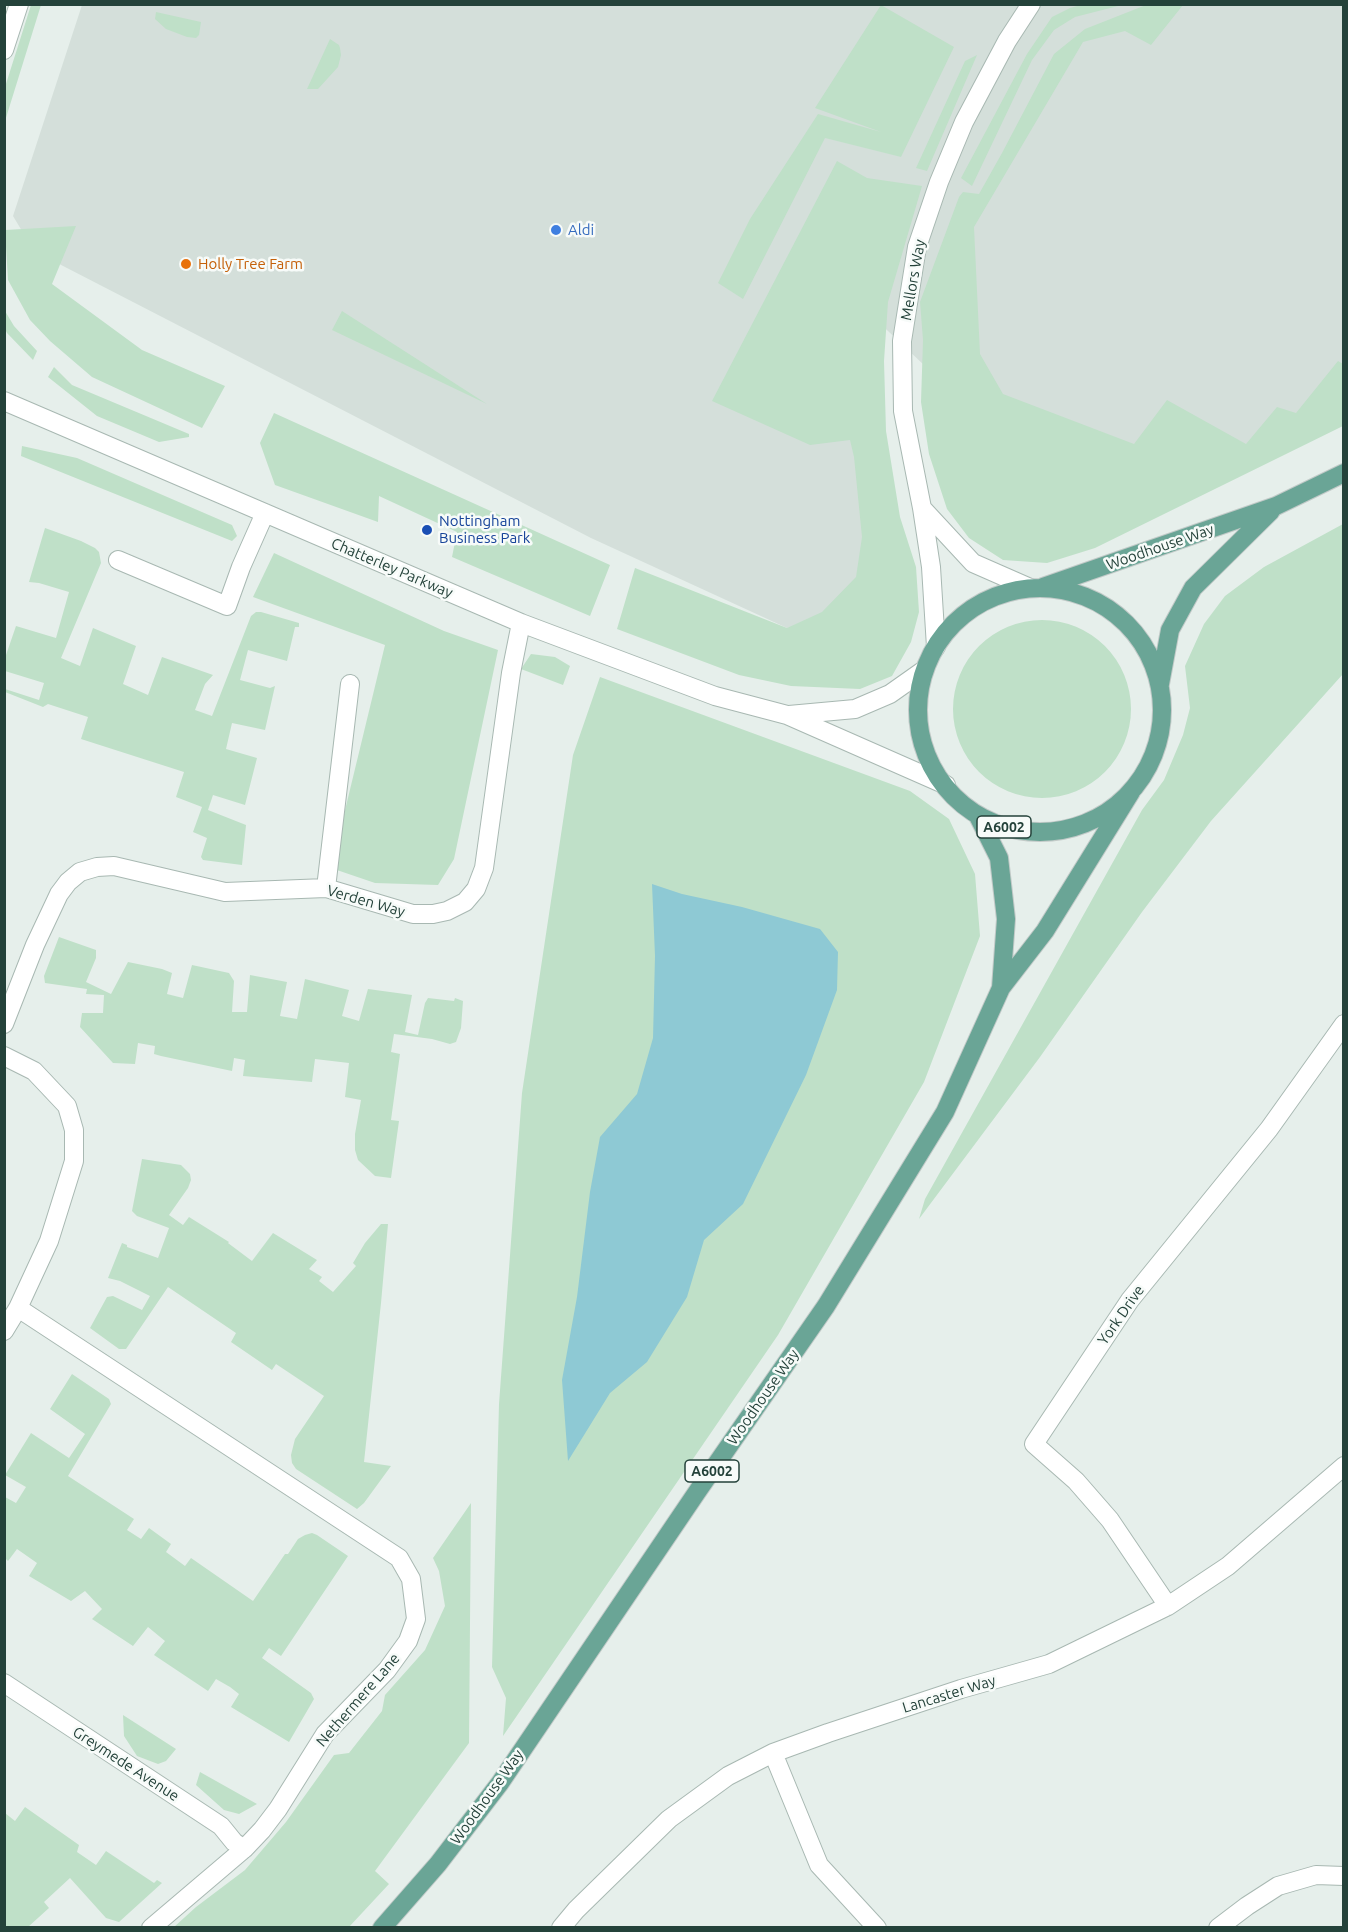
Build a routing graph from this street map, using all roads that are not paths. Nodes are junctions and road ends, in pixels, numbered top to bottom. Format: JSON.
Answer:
{"nodes":[{"id":1,"x":19,"y":4,"type":"edge"},
{"id":2,"x":1031,"y":4,"type":"edge"},
{"id":3,"x":4,"y":50,"type":"edge"},
{"id":4,"x":4,"y":401,"type":"edge"},
{"id":5,"x":1344,"y":473,"type":"edge"},
{"id":6,"x":1276,"y":506,"type":"junction"},
{"id":7,"x":922,"y":508,"type":"junction"},
{"id":8,"x":265,"y":513,"type":"junction"},
{"id":9,"x":118,"y":560,"type":"dead end"},
{"id":10,"x":1037,"y":587,"type":"junction"},
{"id":11,"x":521,"y":623,"type":"junction"},
{"id":12,"x":936,"y":647,"type":"junction"},
{"id":13,"x":924,"y":670,"type":"junction"},
{"id":14,"x":351,"y":684,"type":"dead end"},
{"id":15,"x":1160,"y":686,"type":"junction"},
{"id":16,"x":787,"y":715,"type":"junction"},
{"id":17,"x":946,"y":785,"type":"junction"},
{"id":18,"x":1131,"y":792,"type":"junction"},
{"id":19,"x":978,"y":816,"type":"junction"},
{"id":20,"x":326,"y":888,"type":"junction"},
{"id":21,"x":1001,"y":988,"type":"junction"},
{"id":22,"x":4,"y":1024,"type":"edge"},
{"id":23,"x":1342,"y":1031,"type":"edge"},
{"id":24,"x":4,"y":1056,"type":"edge"},
{"id":25,"x":18,"y":1308,"type":"junction"},
{"id":26,"x":4,"y":1331,"type":"edge"},
{"id":27,"x":1344,"y":1466,"type":"edge"},
{"id":28,"x":1168,"y":1606,"type":"junction"},
{"id":29,"x":4,"y":1683,"type":"edge"},
{"id":30,"x":773,"y":1753,"type":"junction"},
{"id":31,"x":244,"y":1850,"type":"junction"},
{"id":32,"x":1344,"y":1876,"type":"edge"},
{"id":33,"x":151,"y":1928,"type":"edge"},
{"id":34,"x":382,"y":1928,"type":"edge"},
{"id":35,"x":561,"y":1928,"type":"edge"},
{"id":36,"x":878,"y":1928,"type":"edge"},
{"id":37,"x":1218,"y":1928,"type":"edge"}],
"edges":[{"from":1,"to":3,"type":"street"},
{"from":2,"to":7,"type":"street","name":"Mellors Way"},
{"from":4,"to":8,"type":"street","name":"Chatterley Parkway"},
{"from":5,"to":6,"type":"main road","name":"Woodhouse Way","number":"A6002"},
{"from":6,"to":10,"type":"main road","name":"Woodhouse Way","number":"A6002"},
{"from":6,"to":15,"type":"main road","name":"Woodhouse Way","number":"A6002"},
{"from":7,"to":10,"type":"street"},
{"from":7,"to":12,"type":"street","name":"Mellors Way"},
{"from":8,"to":9,"type":"street"},
{"from":8,"to":11,"type":"street","name":"Chatterley Parkway"},
{"from":10,"to":12,"type":"main road","number":"A6002"},
{"from":10,"to":15,"type":"main road","number":"A6002"},
{"from":11,"to":16,"type":"street","name":"Chatterley Parkway"},
{"from":11,"to":20,"type":"street","name":"Verden Way"},
{"from":12,"to":13,"type":"main road","number":"A6002"},
{"from":13,"to":16,"type":"street"},
{"from":13,"to":17,"type":"main road","number":"A6002"},
{"from":14,"to":20,"type":"street"},
{"from":15,"to":18,"type":"main road","number":"A6002"},
{"from":16,"to":17,"type":"street"},
{"from":17,"to":19,"type":"main road","number":"A6002"},
{"from":18,"to":19,"type":"main road","number":"A6002"},
{"from":18,"to":21,"type":"main road","name":"Woodhouse Way","number":"A6002"},
{"from":19,"to":21,"type":"main road","name":"Woodhouse Way","number":"A6002"},
{"from":20,"to":22,"type":"street","name":"Verden Way"},
{"from":21,"to":34,"type":"main road","name":"Woodhouse Way","number":"A6002"},
{"from":23,"to":28,"type":"street","name":"York Drive"},
{"from":24,"to":25,"type":"street"},
{"from":25,"to":26,"type":"street"},
{"from":25,"to":31,"type":"street","name":"Nethermere Lane"},
{"from":27,"to":28,"type":"street","name":"Lancaster Way"},
{"from":28,"to":30,"type":"street","name":"Lancaster Way"},
{"from":29,"to":31,"type":"street","name":"Greymede Avenue"},
{"from":30,"to":35,"type":"street","name":"Lancaster Way"},
{"from":30,"to":36,"type":"street"},
{"from":31,"to":33,"type":"street","name":"Nethermere Lane"},
{"from":32,"to":37,"type":"street"}]}
